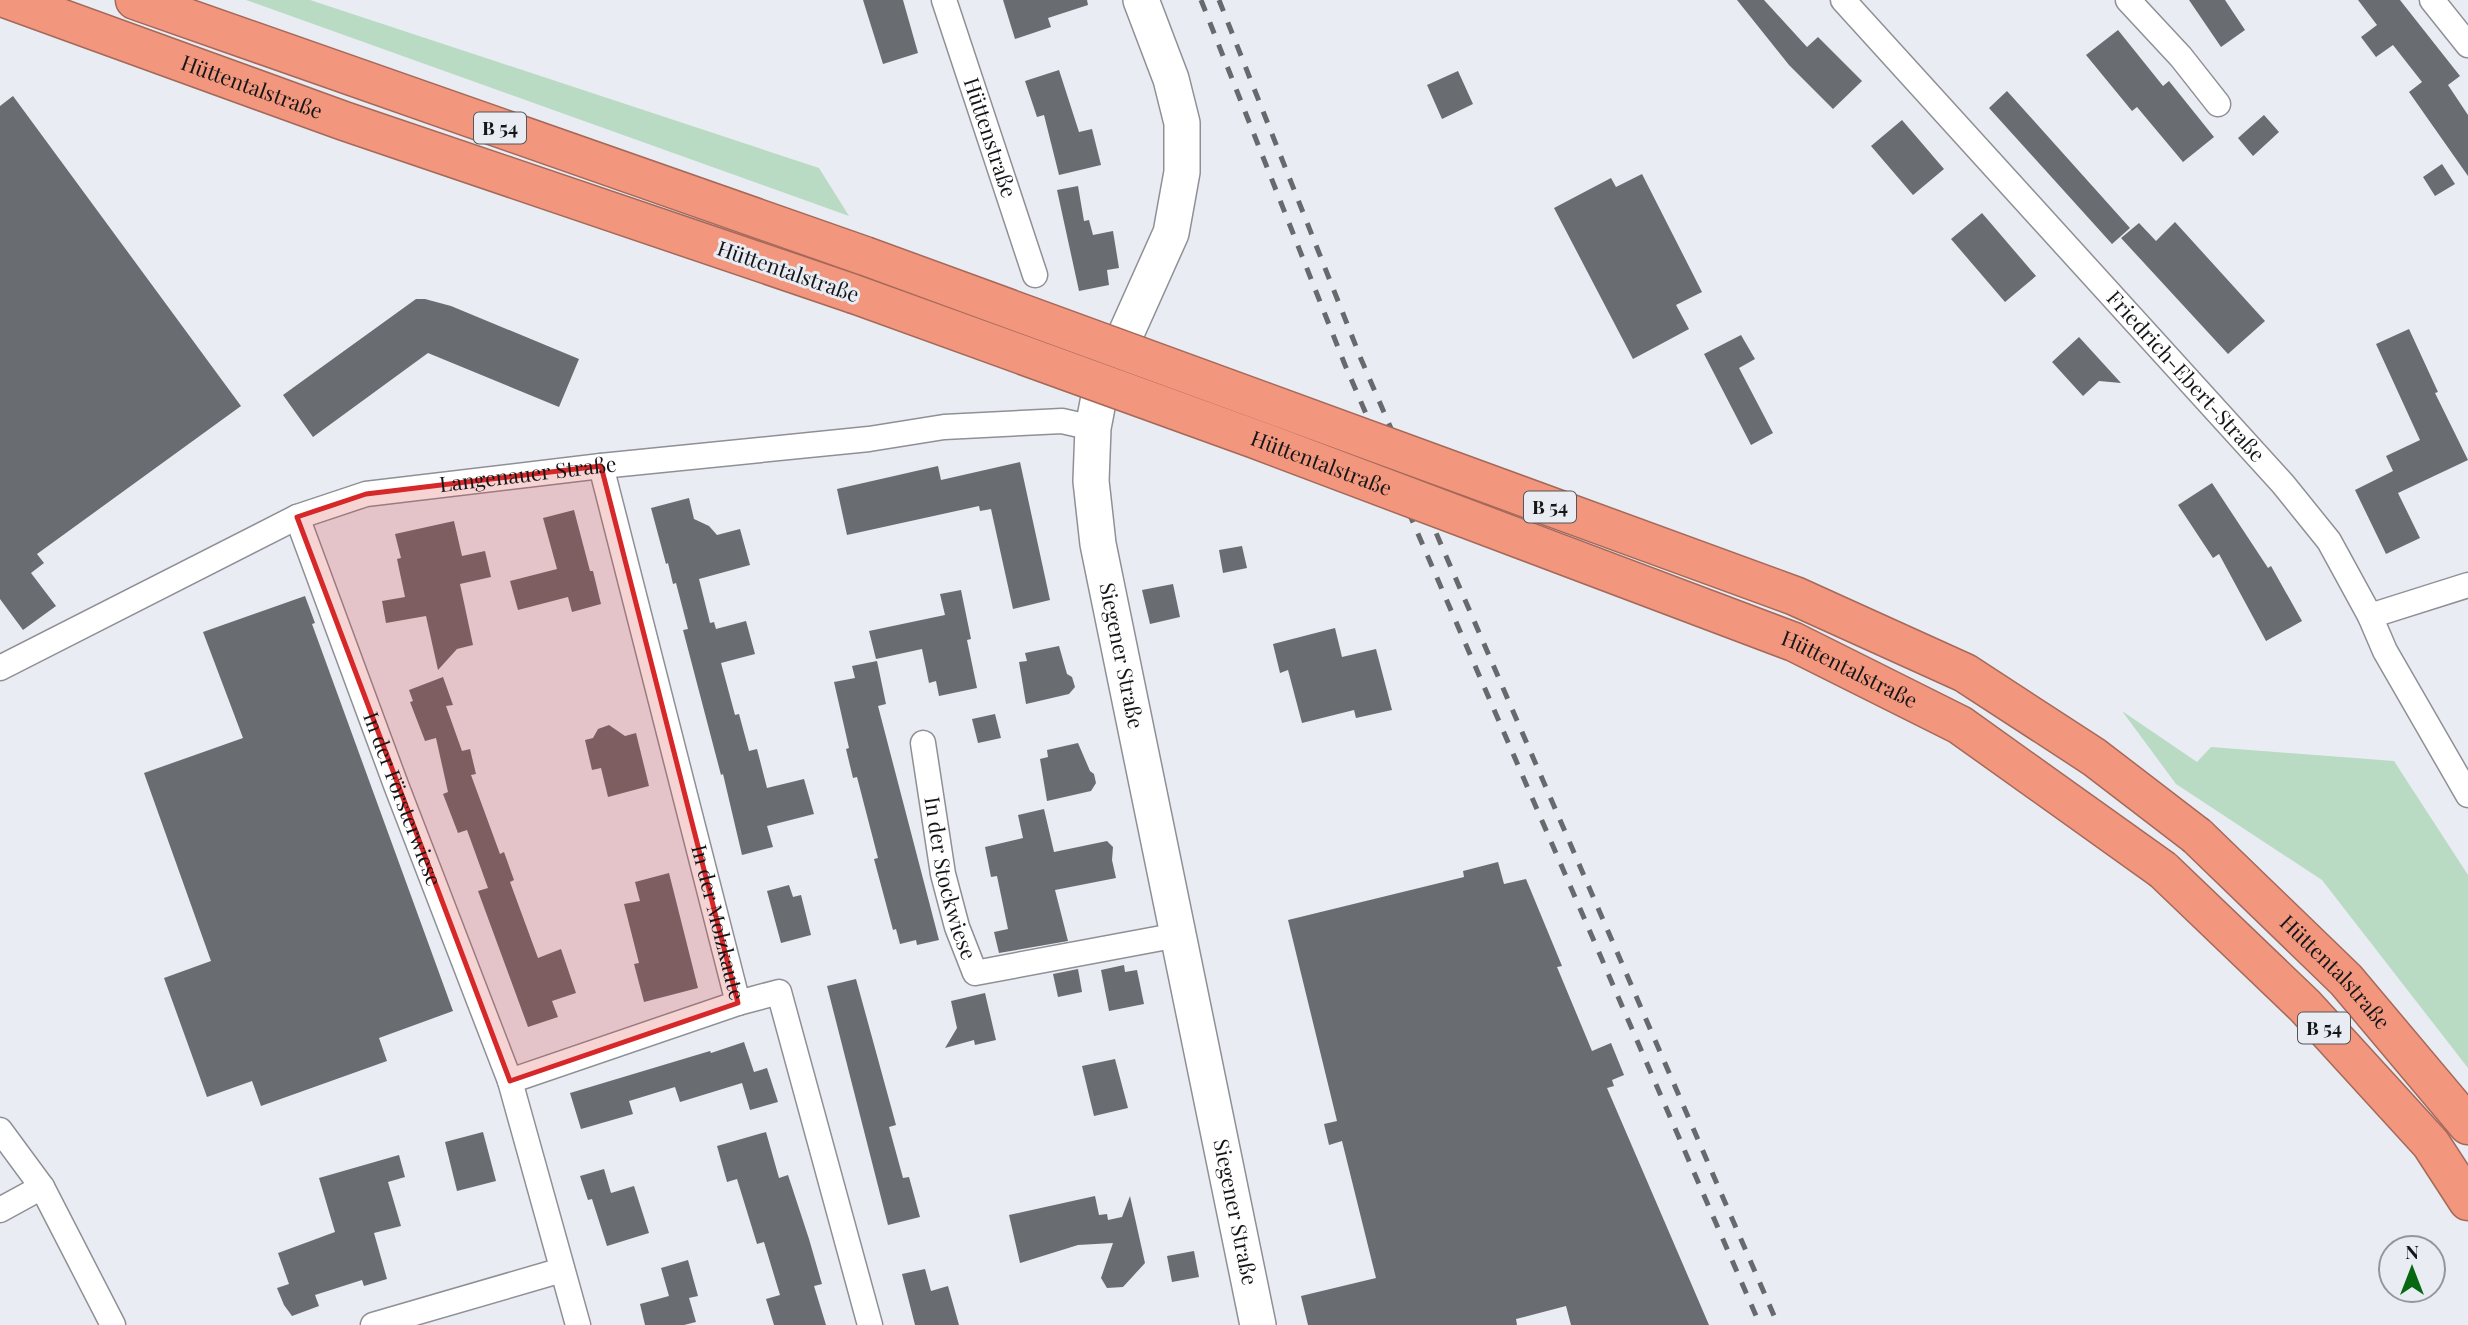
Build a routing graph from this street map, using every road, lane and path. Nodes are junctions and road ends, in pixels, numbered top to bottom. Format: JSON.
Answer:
{"nodes":[{"id":1,"x":10,"y":0,"type":"edge"},
{"id":2,"x":135,"y":0,"type":"edge"},
{"id":3,"x":944,"y":0,"type":"edge"},
{"id":4,"x":1141,"y":0,"type":"edge"},
{"id":5,"x":1843,"y":0,"type":"edge"},
{"id":6,"x":2128,"y":0,"type":"edge"},
{"id":7,"x":2432,"y":0,"type":"edge"},
{"id":8,"x":2468,"y":46,"type":"edge"},
{"id":9,"x":2218,"y":104,"type":"dead end"},
{"id":10,"x":1035,"y":275,"type":"dead end"},
{"id":11,"x":1093,"y":428,"type":"junction"},
{"id":12,"x":601,"y":466,"type":"junction"},
{"id":13,"x":297,"y":517,"type":"junction"},
{"id":14,"x":2468,"y":585,"type":"edge"},
{"id":15,"x":2370,"y":616,"type":"junction"},
{"id":16,"x":0,"y":668,"type":"edge"},
{"id":17,"x":922,"y":743,"type":"dead end"},
{"id":18,"x":2468,"y":795,"type":"edge"},
{"id":19,"x":1178,"y":935,"type":"junction"},
{"id":20,"x":738,"y":1003,"type":"junction"},
{"id":21,"x":510,"y":1082,"type":"junction"},
{"id":22,"x":2468,"y":1125,"type":"edge"},
{"id":23,"x":0,"y":1130,"type":"edge"},
{"id":24,"x":42,"y":1187,"type":"junction"},
{"id":25,"x":2468,"y":1201,"type":"edge"},
{"id":26,"x":0,"y":1210,"type":"edge"},
{"id":27,"x":562,"y":1270,"type":"junction"},
{"id":28,"x":113,"y":1325,"type":"edge"},
{"id":29,"x":373,"y":1325,"type":"edge"},
{"id":30,"x":578,"y":1325,"type":"edge"},
{"id":31,"x":870,"y":1325,"type":"edge"},
{"id":32,"x":1258,"y":1325,"type":"edge"}],
"edges":[{"from":1,"to":25,"type":"highway","name":"Hüttentalstraße","number":"B 54","bridge":true},
{"from":2,"to":22,"type":"highway","name":"Hüttentalstraße","number":"B 54","bridge":true},
{"from":3,"to":10,"type":"street","name":"Hüttenstraße"},
{"from":4,"to":11,"type":"main road","name":"Siegener Straße"},
{"from":5,"to":15,"type":"street","name":"Friedrich-Ebert-Straße"},
{"from":6,"to":9,"type":"street"},
{"from":7,"to":8,"type":"street"},
{"from":11,"to":12,"type":"street","name":"Langenauer Straße"},
{"from":11,"to":19,"type":"main road","name":"Siegener Straße"},
{"from":12,"to":13,"type":"street","name":"Langenauer Straße"},
{"from":12,"to":20,"type":"street","name":"In der Molzkaute"},
{"from":13,"to":16,"type":"street","name":"Langenauer Straße"},
{"from":13,"to":21,"type":"street","name":"In der Försterwiese"},
{"from":14,"to":15,"type":"street"},
{"from":15,"to":18,"type":"street","name":"Friedrich-Ebert-Straße"},
{"from":17,"to":19,"type":"street","name":"In der Stockwiese"},
{"from":19,"to":32,"type":"main road","name":"Siegener Straße"},
{"from":20,"to":21,"type":"street"},
{"from":20,"to":31,"type":"street","name":"In der Molzkaute"},
{"from":21,"to":27,"type":"street","name":"In der Försterwiese"},
{"from":23,"to":24,"type":"street"},
{"from":24,"to":26,"type":"street"},
{"from":24,"to":28,"type":"street"},
{"from":27,"to":29,"type":"street"},
{"from":27,"to":30,"type":"street","name":"In der Försterwiese"}]}
